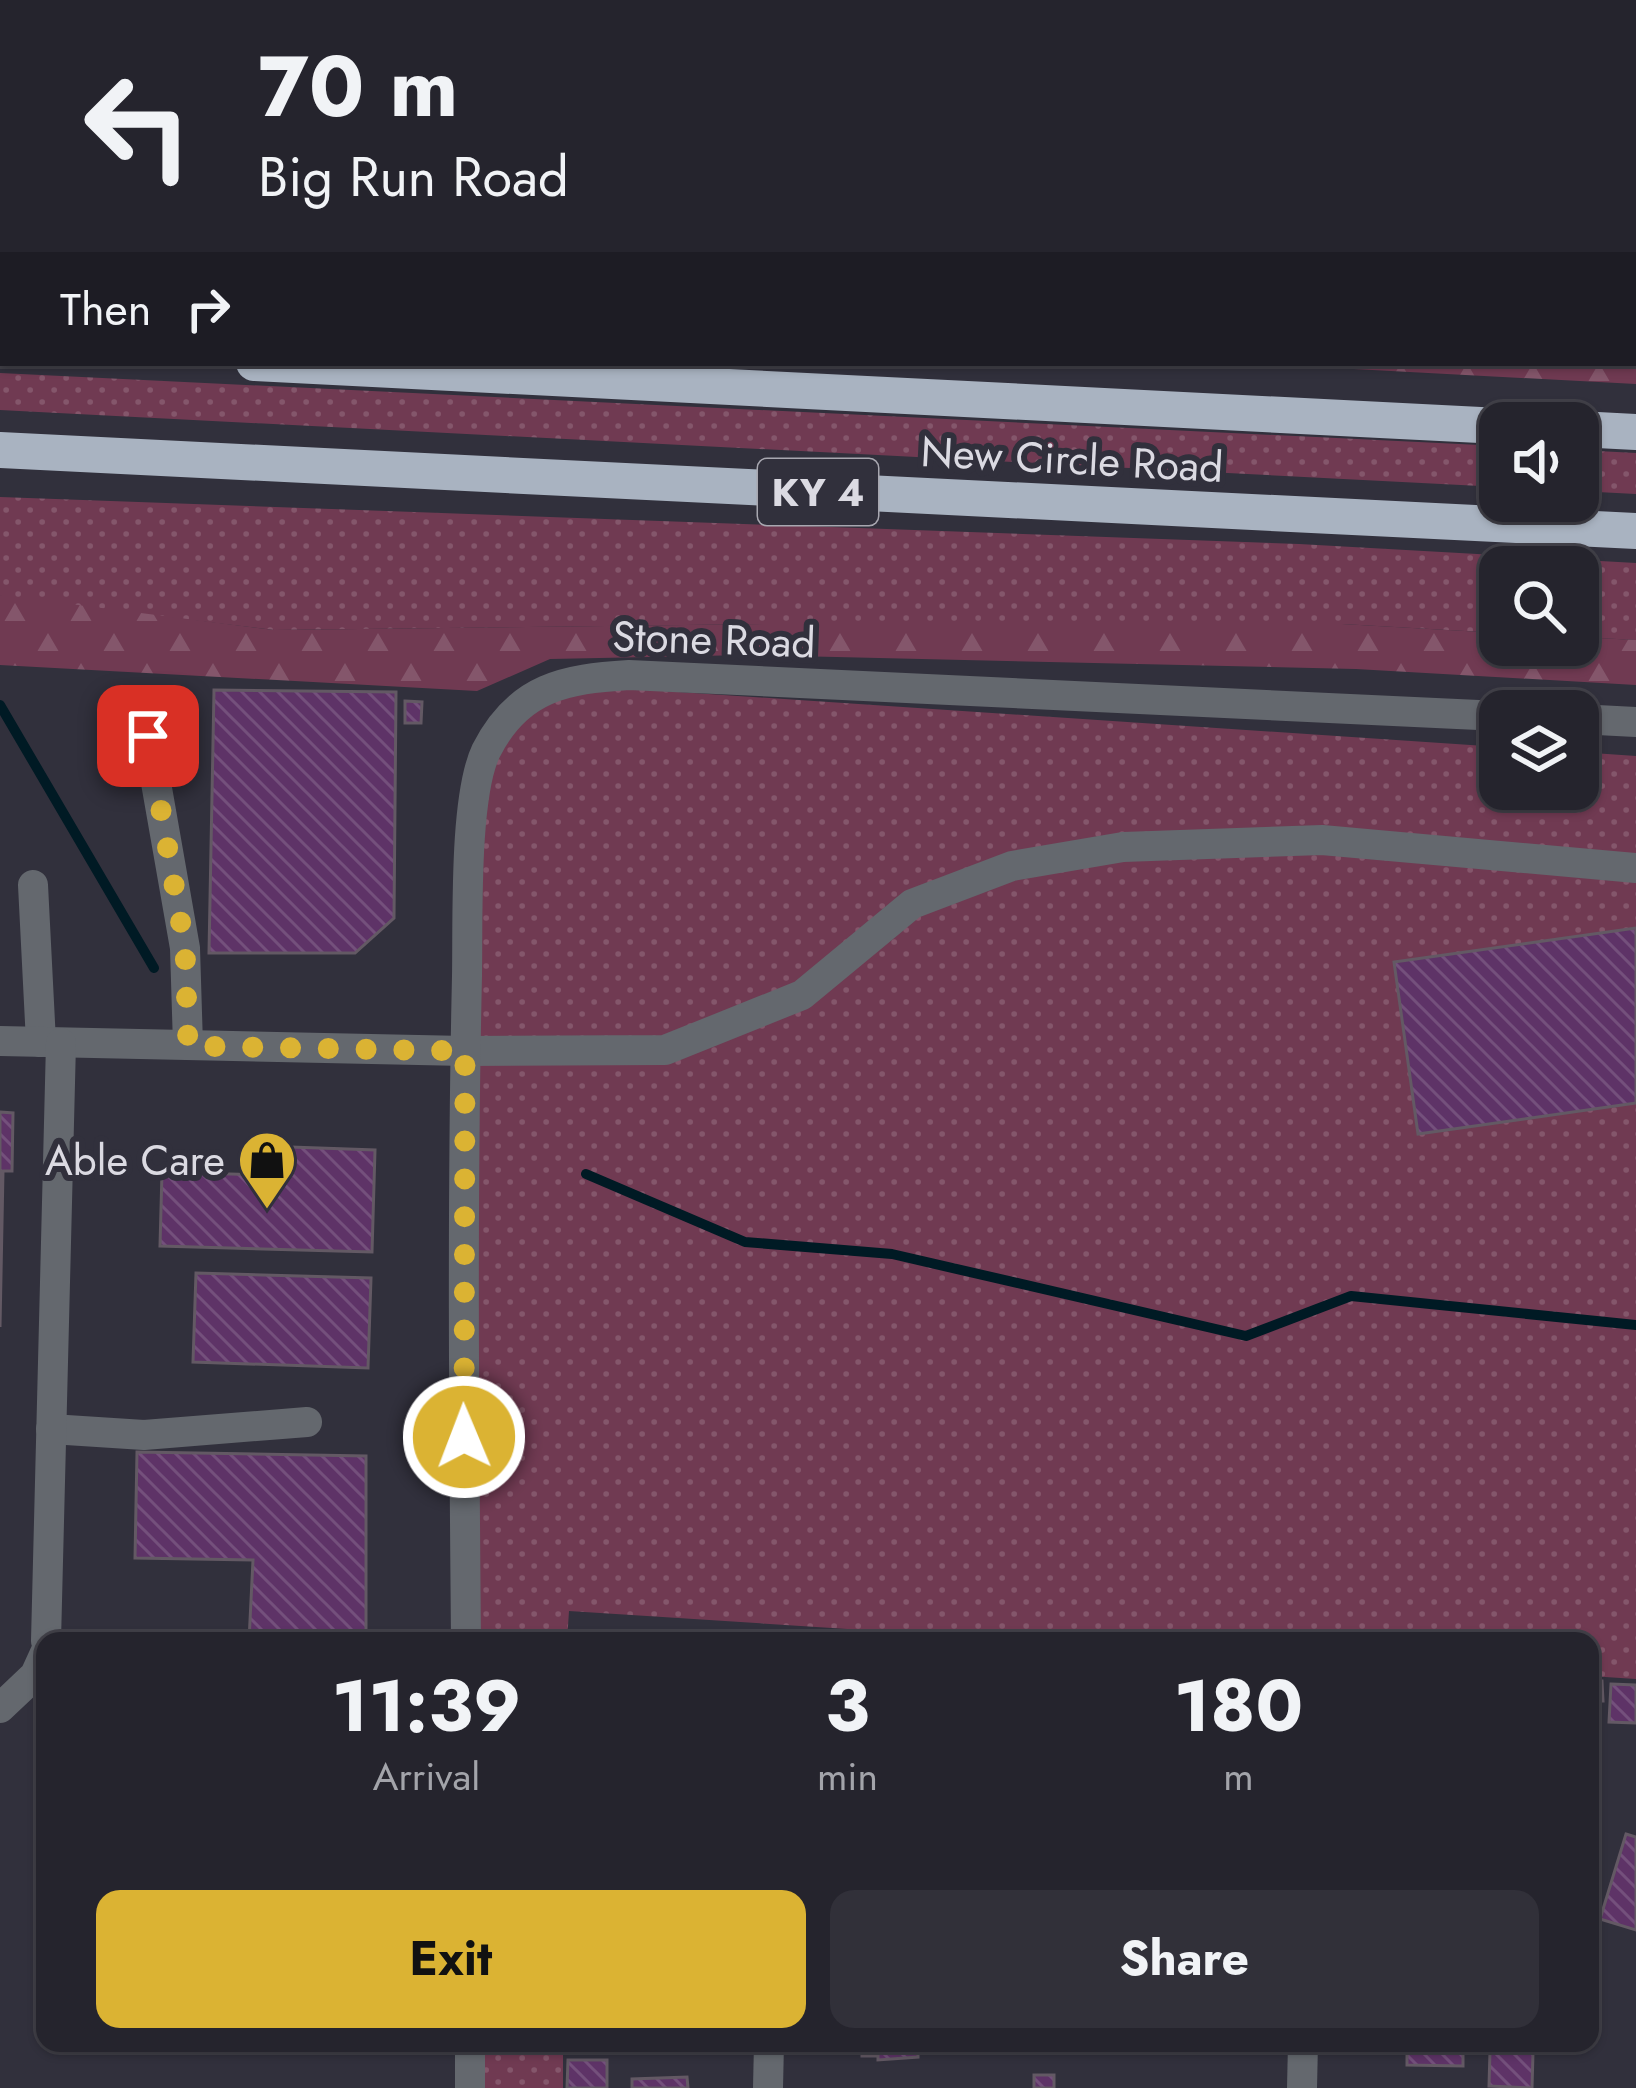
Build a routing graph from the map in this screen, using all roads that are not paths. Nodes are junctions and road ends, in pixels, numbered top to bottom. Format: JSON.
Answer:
{"nodes":[{"id":1,"x":313,"y":366,"type":"edge"},
{"id":2,"x":1479,"y":425,"type":"edge"},
{"id":3,"x":1599,"y":430,"type":"edge"},
{"id":4,"x":1636,"y":432,"type":"edge"},
{"id":5,"x":0,"y":450,"type":"edge"},
{"id":6,"x":1636,"y":531,"type":"edge"},
{"id":7,"x":1479,"y":715,"type":"edge"},
{"id":8,"x":1599,"y":720,"type":"edge"},
{"id":9,"x":1636,"y":722,"type":"edge"},
{"id":10,"x":148,"y":736,"type":"dead end"},
{"id":11,"x":1636,"y":868,"type":"edge"},
{"id":12,"x":33,"y":885,"type":"dead end"},
{"id":13,"x":0,"y":1040,"type":"edge"},
{"id":14,"x":51,"y":1042,"type":"junction"},
{"id":15,"x":188,"y":1046,"type":"junction"},
{"id":16,"x":465,"y":1051,"type":"junction"},
{"id":17,"x":307,"y":1423,"type":"dead end"},
{"id":18,"x":51,"y":1429,"type":"junction"},
{"id":19,"x":46,"y":1632,"type":"edge"},
{"id":20,"x":466,"y":1632,"type":"edge"},
{"id":21,"x":36,"y":1691,"type":"edge"},
{"id":22,"x":0,"y":1708,"type":"edge"},
{"id":23,"x":470,"y":2052,"type":"edge"},
{"id":24,"x":769,"y":2052,"type":"edge"},
{"id":25,"x":1303,"y":2052,"type":"edge"},
{"id":26,"x":470,"y":2088,"type":"edge"},
{"id":27,"x":768,"y":2088,"type":"edge"},
{"id":28,"x":1302,"y":2088,"type":"edge"}],
"edges":[{"from":1,"to":2,"type":"highway","name":"New Circle Road"},
{"from":3,"to":4,"type":"highway"},
{"from":5,"to":6,"type":"highway","name":"New Circle Road","number":"KY 4"},
{"from":7,"to":16,"type":"street","name":"Stone Road"},
{"from":8,"to":9,"type":"street"},
{"from":10,"to":15,"type":"street"},
{"from":11,"to":16,"type":"street"},
{"from":12,"to":14,"type":"street"},
{"from":13,"to":14,"type":"street"},
{"from":14,"to":15,"type":"street"},
{"from":14,"to":18,"type":"street"},
{"from":15,"to":16,"type":"street"},
{"from":16,"to":20,"type":"street","name":"Stone Road"},
{"from":17,"to":18,"type":"street"},
{"from":18,"to":19,"type":"street"},
{"from":21,"to":22,"type":"street"},
{"from":23,"to":26,"type":"street"},
{"from":24,"to":27,"type":"street"},
{"from":25,"to":28,"type":"street"}]}
